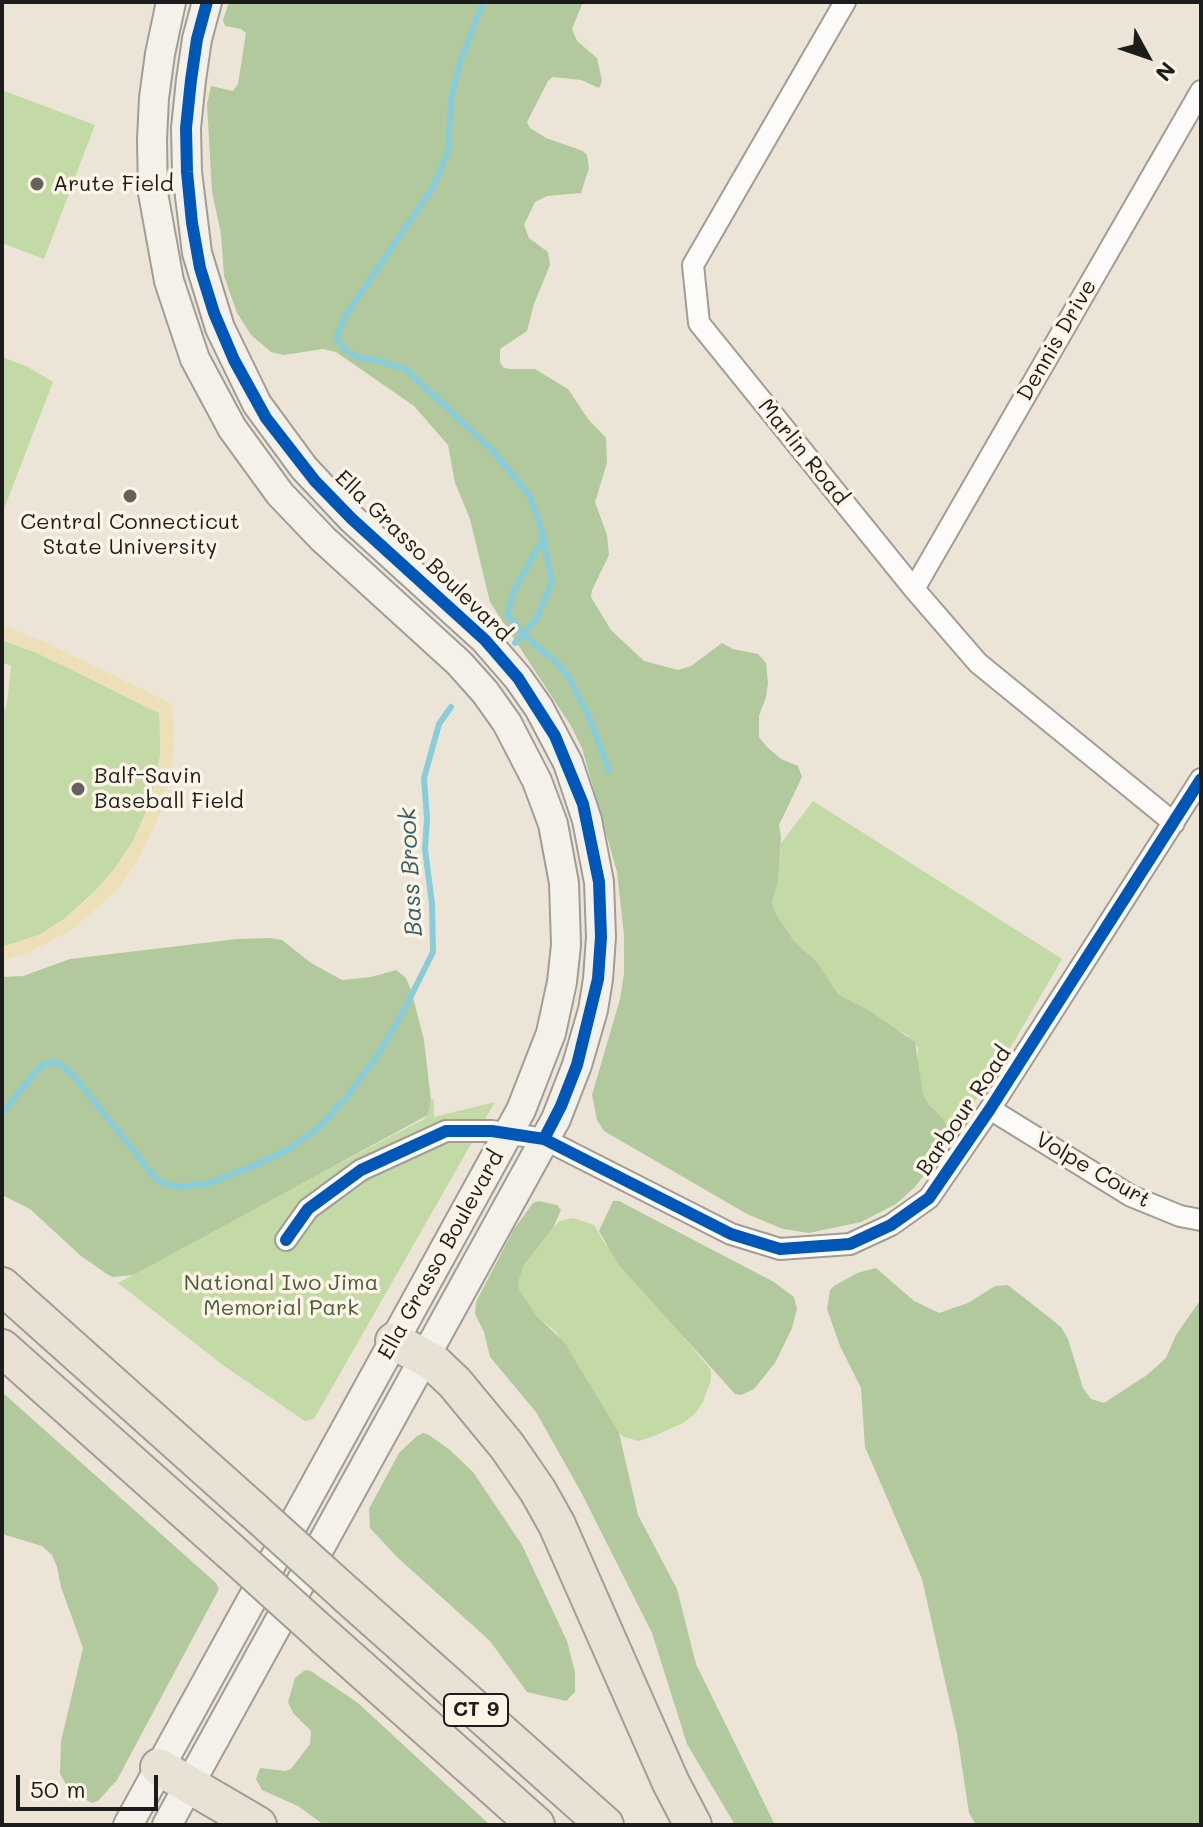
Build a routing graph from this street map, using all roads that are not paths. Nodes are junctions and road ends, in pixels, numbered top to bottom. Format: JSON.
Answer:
{"nodes":[{"id":1,"x":171,"y":2,"type":"edge"},
{"id":2,"x":207,"y":2,"type":"edge"},
{"id":3,"x":845,"y":2,"type":"edge"},
{"id":4,"x":1201,"y":91,"type":"edge"},
{"id":5,"x":403,"y":565,"type":"junction"},
{"id":6,"x":914,"y":589,"type":"junction"},
{"id":7,"x":380,"y":591,"type":"junction"},
{"id":8,"x":553,"y":733,"type":"junction"},
{"id":9,"x":521,"y":748,"type":"junction"},
{"id":10,"x":1201,"y":779,"type":"edge"},
{"id":11,"x":1174,"y":823,"type":"junction"},
{"id":12,"x":990,"y":1109,"type":"junction"},
{"id":13,"x":508,"y":1133,"type":"junction"},
{"id":14,"x":544,"y":1139,"type":"junction"},
{"id":15,"x":1201,"y":1220,"type":"edge"},
{"id":16,"x":286,"y":1240,"type":"dead end"},
{"id":17,"x":2,"y":1286,"type":"edge"},
{"id":18,"x":2,"y":1348,"type":"edge"},
{"id":19,"x":409,"y":1349,"type":"junction"},
{"id":20,"x":175,"y":1776,"type":"junction"},
{"id":21,"x":128,"y":1825,"type":"edge"},
{"id":22,"x":167,"y":1825,"type":"edge"},
{"id":23,"x":258,"y":1825,"type":"edge"},
{"id":24,"x":536,"y":1825,"type":"edge"},
{"id":25,"x":605,"y":1825,"type":"edge"},
{"id":26,"x":693,"y":1825,"type":"edge"}],
"edges":[{"from":1,"to":7,"type":"main road","name":"Ella Grasso Boulevard"},
{"from":2,"to":5,"type":"main road","name":"Ella Grasso Boulevard"},
{"from":3,"to":6,"type":"street","name":"Marlin Road"},
{"from":4,"to":6,"type":"street","name":"Dennis Drive"},
{"from":5,"to":7,"type":"main road"},
{"from":5,"to":8,"type":"main road","name":"Ella Grasso Boulevard"},
{"from":6,"to":11,"type":"street","name":"Marlin Road"},
{"from":7,"to":9,"type":"main road","name":"Ella Grasso Boulevard"},
{"from":8,"to":9,"type":"main road"},
{"from":8,"to":14,"type":"main road","name":"Ella Grasso Boulevard"},
{"from":9,"to":13,"type":"main road","name":"Ella Grasso Boulevard"},
{"from":10,"to":11,"type":"street","name":"Barbour Road"},
{"from":11,"to":12,"type":"street","name":"Barbour Road"},
{"from":12,"to":14,"type":"street","name":"Barbour Road"},
{"from":12,"to":15,"type":"street","name":"Volpe Court"},
{"from":13,"to":14,"type":"street","name":"Barbour Road"},
{"from":13,"to":16,"type":"street","name":"Barbour Road"},
{"from":13,"to":19,"type":"main road","name":"Ella Grasso Boulevard"},
{"from":14,"to":19,"type":"main road","name":"Ella Grasso Boulevard"},
{"from":17,"to":25,"type":"highway","number":"CT 9","bridge":true},
{"from":18,"to":24,"type":"highway","number":"CT 9","bridge":true},
{"from":19,"to":20,"type":"main road","name":"Ella Grasso Boulevard"},
{"from":19,"to":26,"type":"highway"},
{"from":20,"to":21,"type":"main road","name":"Ella Grasso Boulevard"},
{"from":20,"to":22,"type":"main road","name":"Ella Grasso Boulevard"},
{"from":20,"to":23,"type":"highway"}]}
